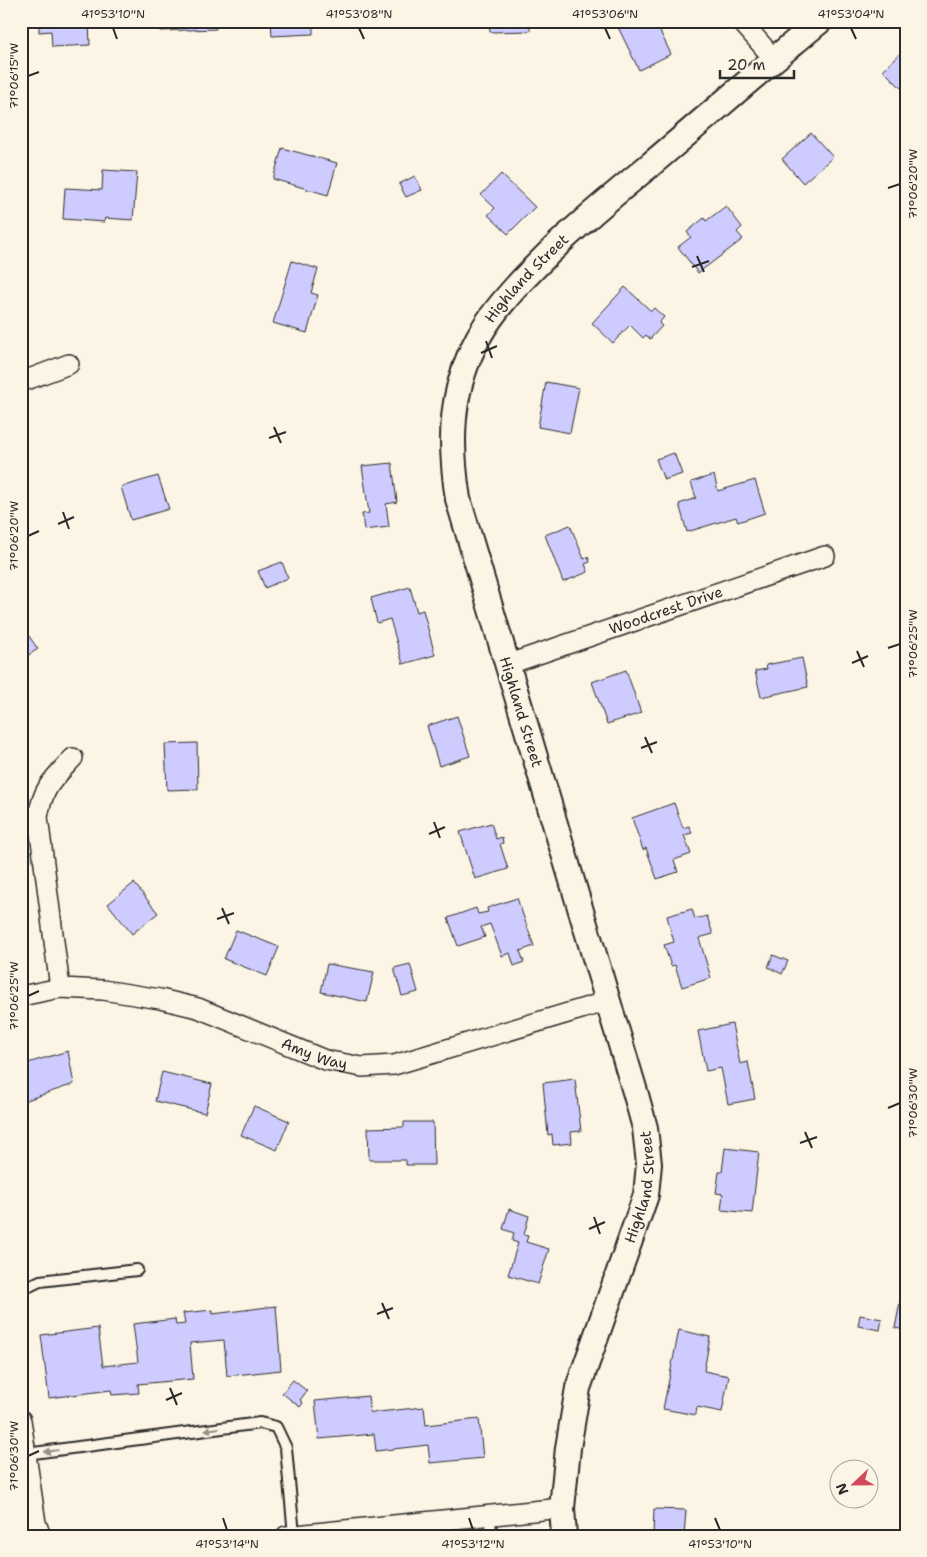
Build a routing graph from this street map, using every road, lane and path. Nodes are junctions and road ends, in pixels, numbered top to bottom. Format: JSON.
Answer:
{"nodes":[{"id":1,"x":741,"y":21,"type":"edge"},
{"id":2,"x":820,"y":21,"type":"edge"},
{"id":3,"x":774,"y":59,"type":"junction"},
{"id":4,"x":69,"y":364,"type":"dead end"},
{"id":5,"x":21,"y":382,"type":"edge"},
{"id":6,"x":825,"y":556,"type":"dead end"},
{"id":7,"x":506,"y":665,"type":"junction"},
{"id":8,"x":73,"y":758,"type":"dead end"},
{"id":9,"x":60,"y":988,"type":"junction"},
{"id":10,"x":21,"y":996,"type":"edge"},
{"id":11,"x":608,"y":1000,"type":"junction"},
{"id":12,"x":137,"y":1270,"type":"dead end"},
{"id":13,"x":21,"y":1290,"type":"edge"},
{"id":14,"x":21,"y":1420,"type":"edge"},
{"id":15,"x":26,"y":1454,"type":"junction"},
{"id":16,"x":562,"y":1508,"type":"junction"},
{"id":17,"x":490,"y":1515,"type":"junction"},
{"id":18,"x":290,"y":1535,"type":"edge"},
{"id":19,"x":41,"y":1536,"type":"edge"},
{"id":20,"x":491,"y":1536,"type":"edge"},
{"id":21,"x":564,"y":1536,"type":"edge"}],
"edges":[{"from":1,"to":3,"type":"street"},
{"from":2,"to":3,"type":"street","name":"Highland Street"},
{"from":3,"to":7,"type":"street","name":"Highland Street"},
{"from":4,"to":5,"type":"street"},
{"from":6,"to":7,"type":"street","name":"Woodcrest Drive"},
{"from":7,"to":11,"type":"street","name":"Highland Street"},
{"from":8,"to":9,"type":"street"},
{"from":9,"to":10,"type":"street","name":"Amy Way"},
{"from":9,"to":11,"type":"street","name":"Amy Way"},
{"from":11,"to":16,"type":"street","name":"Highland Street"},
{"from":12,"to":13,"type":"lane"},
{"from":14,"to":15,"type":"street"},
{"from":18,"to":15,"type":"lane","one_way":true},
{"from":15,"to":19,"type":"street"},
{"from":16,"to":17,"type":"street"},
{"from":16,"to":21,"type":"street","name":"Highland Street"},
{"from":17,"to":18,"type":"street"},
{"from":17,"to":20,"type":"lane"}]}
